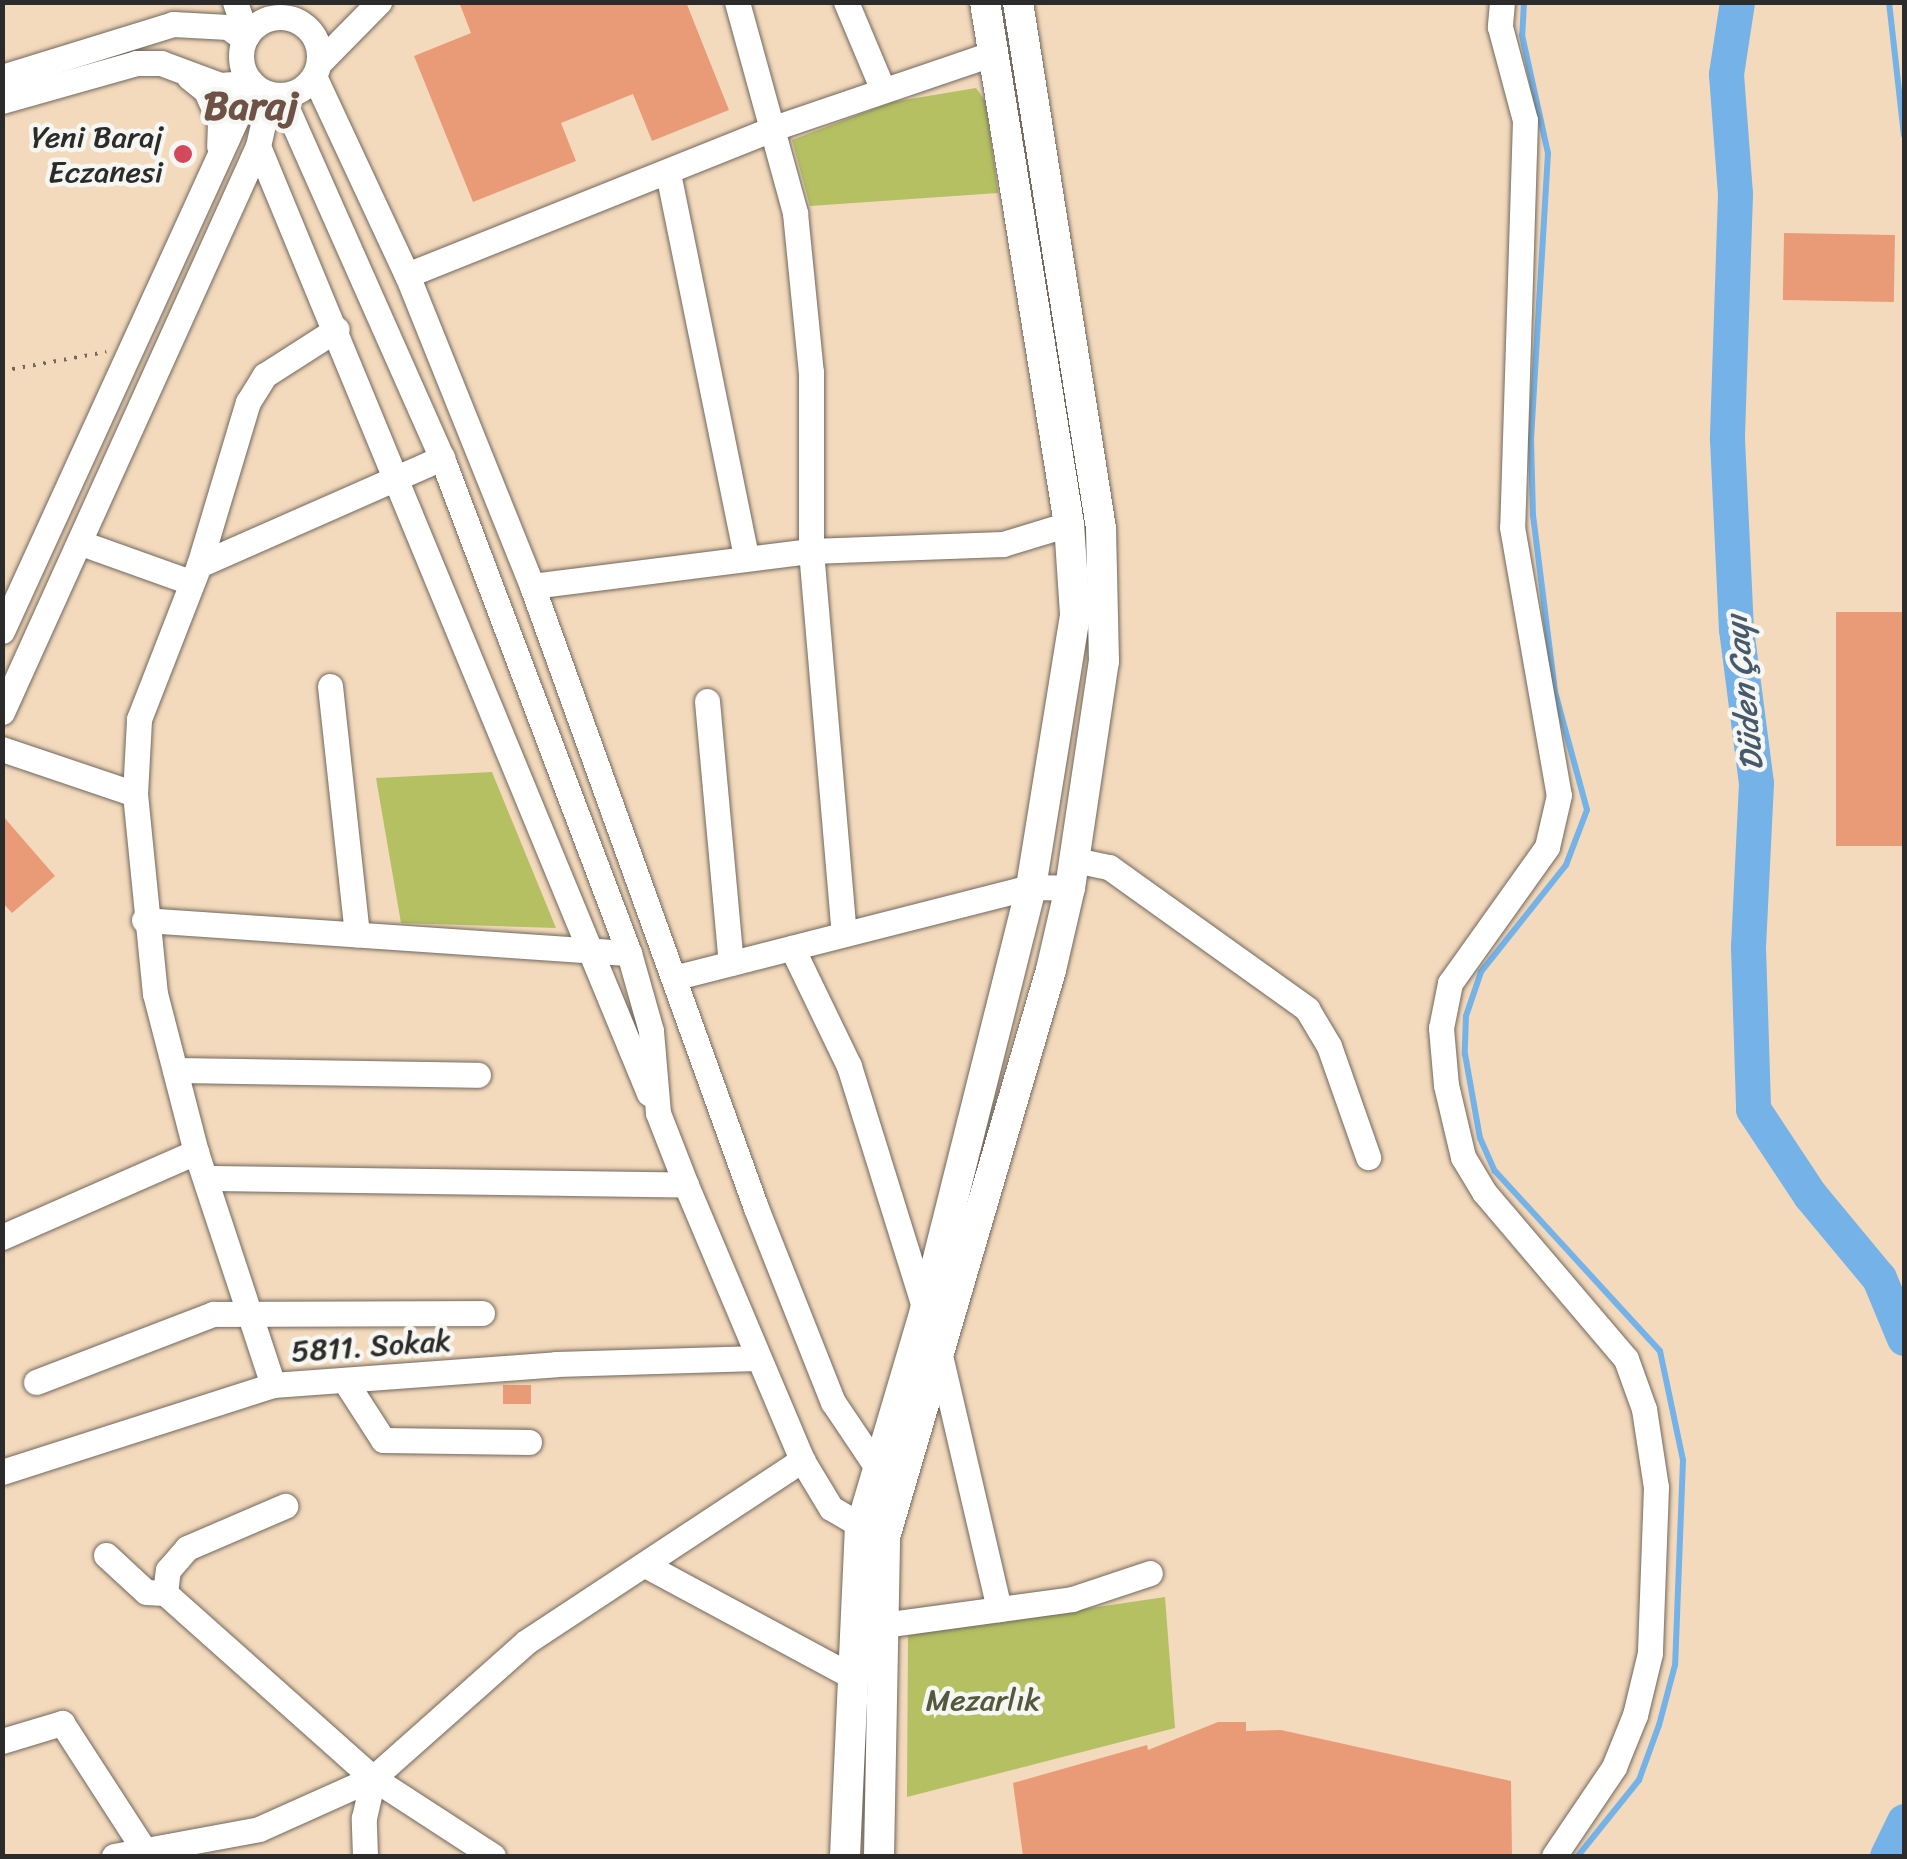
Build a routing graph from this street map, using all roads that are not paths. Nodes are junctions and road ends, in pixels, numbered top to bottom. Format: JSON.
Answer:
{"nodes":[{"id":1,"x":235,"y":2,"type":"edge"},
{"id":2,"x":316,"y":2,"type":"edge"},
{"id":3,"x":380,"y":2,"type":"edge"},
{"id":4,"x":737,"y":2,"type":"edge"},
{"id":5,"x":846,"y":2,"type":"edge"},
{"id":6,"x":985,"y":2,"type":"edge"},
{"id":7,"x":1502,"y":2,"type":"edge"},
{"id":8,"x":1020,"y":3,"type":"edge"},
{"id":9,"x":180,"y":10,"type":"edge"},
{"id":10,"x":283,"y":13,"type":"edge"},
{"id":11,"x":246,"y":38,"type":"junction"},
{"id":12,"x":994,"y":53,"type":"junction"},
{"id":13,"x":178,"y":68,"type":"junction"},
{"id":14,"x":317,"y":70,"type":"junction"},
{"id":15,"x":2,"y":77,"type":"edge"},
{"id":16,"x":264,"y":89,"type":"junction"},
{"id":17,"x":883,"y":90,"type":"junction"},
{"id":18,"x":2,"y":101,"type":"edge"},
{"id":19,"x":774,"y":128,"type":"junction"},
{"id":20,"x":258,"y":146,"type":"junction"},
{"id":21,"x":218,"y":152,"type":"junction"},
{"id":22,"x":668,"y":173,"type":"junction"},
{"id":23,"x":407,"y":275,"type":"junction"},
{"id":24,"x":337,"y":330,"type":"junction"},
{"id":25,"x":442,"y":458,"type":"junction"},
{"id":26,"x":395,"y":479,"type":"junction"},
{"id":27,"x":1069,"y":524,"type":"junction"},
{"id":28,"x":81,"y":543,"type":"junction"},
{"id":29,"x":811,"y":551,"type":"junction"},
{"id":30,"x":746,"y":558,"type":"junction"},
{"id":31,"x":194,"y":574,"type":"junction"},
{"id":32,"x":532,"y":586,"type":"junction"},
{"id":33,"x":2,"y":631,"type":"edge"},
{"id":34,"x":330,"y":686,"type":"dead end"},
{"id":35,"x":707,"y":700,"type":"dead end"},
{"id":36,"x":2,"y":712,"type":"edge"},
{"id":37,"x":2,"y":749,"type":"edge"},
{"id":38,"x":134,"y":794,"type":"junction"},
{"id":39,"x":1072,"y":874,"type":"junction"},
{"id":40,"x":1031,"y":888,"type":"junction"},
{"id":41,"x":144,"y":920,"type":"junction"},
{"id":42,"x":844,"y":934,"type":"junction"},
{"id":43,"x":356,"y":935,"type":"junction"},
{"id":44,"x":792,"y":948,"type":"junction"},
{"id":45,"x":586,"y":950,"type":"junction"},
{"id":46,"x":629,"y":954,"type":"junction"},
{"id":47,"x":731,"y":963,"type":"junction"},
{"id":48,"x":676,"y":977,"type":"junction"},
{"id":49,"x":175,"y":1070,"type":"junction"},
{"id":50,"x":478,"y":1075,"type":"dead end"},
{"id":51,"x":658,"y":1113,"type":"junction"},
{"id":52,"x":196,"y":1152,"type":"junction"},
{"id":53,"x":1368,"y":1157,"type":"dead end"},
{"id":54,"x":207,"y":1178,"type":"junction"},
{"id":55,"x":686,"y":1185,"type":"junction"},
{"id":56,"x":2,"y":1237,"type":"edge"},
{"id":57,"x":925,"y":1310,"type":"junction"},
{"id":58,"x":247,"y":1312,"type":"junction"},
{"id":59,"x":482,"y":1313,"type":"dead end"},
{"id":60,"x":939,"y":1352,"type":"junction"},
{"id":61,"x":758,"y":1358,"type":"junction"},
{"id":62,"x":346,"y":1381,"type":"junction"},
{"id":63,"x":36,"y":1382,"type":"dead end"},
{"id":64,"x":273,"y":1386,"type":"junction"},
{"id":65,"x":530,"y":1442,"type":"dead end"},
{"id":66,"x":802,"y":1460,"type":"junction"},
{"id":67,"x":876,"y":1465,"type":"junction"},
{"id":68,"x":2,"y":1472,"type":"edge"},
{"id":69,"x":896,"y":1498,"type":"junction"},
{"id":70,"x":286,"y":1506,"type":"dead end"},
{"id":71,"x":872,"y":1534,"type":"junction"},
{"id":72,"x":106,"y":1555,"type":"dead end"},
{"id":73,"x":645,"y":1565,"type":"junction"},
{"id":74,"x":1150,"y":1573,"type":"dead end"},
{"id":75,"x":165,"y":1593,"type":"junction"},
{"id":76,"x":999,"y":1609,"type":"junction"},
{"id":77,"x":883,"y":1625,"type":"junction"},
{"id":78,"x":853,"y":1677,"type":"junction"},
{"id":79,"x":2,"y":1741,"type":"edge"},
{"id":80,"x":373,"y":1778,"type":"junction"},
{"id":81,"x":146,"y":1854,"type":"edge"},
{"id":82,"x":114,"y":1856,"type":"edge"},
{"id":83,"x":365,"y":1856,"type":"edge"},
{"id":84,"x":492,"y":1856,"type":"edge"},
{"id":85,"x":845,"y":1856,"type":"edge"},
{"id":86,"x":879,"y":1856,"type":"edge"},
{"id":87,"x":1554,"y":1856,"type":"edge"}],
"edges":[{"from":1,"to":11,"type":"street"},
{"from":2,"to":10,"type":"street"},
{"from":3,"to":14,"type":"street"},
{"from":4,"to":19,"type":"street"},
{"from":5,"to":17,"type":"street"},
{"from":6,"to":12,"type":"main road"},
{"from":7,"to":87,"type":"street"},
{"from":8,"to":39,"type":"main road"},
{"from":9,"to":11,"type":"street"},
{"from":9,"to":15,"type":"street"},
{"from":10,"to":11,"type":"street"},
{"from":10,"to":14,"type":"street"},
{"from":11,"to":16,"type":"street"},
{"from":12,"to":17,"type":"street"},
{"from":12,"to":27,"type":"main road"},
{"from":13,"to":16,"type":"street"},
{"from":13,"to":18,"type":"street"},
{"from":13,"to":21,"type":"street"},
{"from":14,"to":16,"type":"street"},
{"from":14,"to":23,"type":"street"},
{"from":16,"to":20,"type":"street"},
{"from":16,"to":21,"type":"street"},
{"from":16,"to":25,"type":"street"},
{"from":17,"to":19,"type":"street"},
{"from":19,"to":22,"type":"street"},
{"from":19,"to":29,"type":"street"},
{"from":20,"to":24,"type":"street"},
{"from":20,"to":28,"type":"street"},
{"from":21,"to":33,"type":"street"},
{"from":22,"to":23,"type":"street"},
{"from":22,"to":30,"type":"street"},
{"from":23,"to":32,"type":"street"},
{"from":24,"to":26,"type":"street"},
{"from":24,"to":31,"type":"street"},
{"from":25,"to":26,"type":"street"},
{"from":25,"to":46,"type":"street"},
{"from":26,"to":31,"type":"street"},
{"from":26,"to":45,"type":"street"},
{"from":27,"to":29,"type":"street"},
{"from":27,"to":40,"type":"main road"},
{"from":28,"to":31,"type":"street"},
{"from":28,"to":36,"type":"street"},
{"from":29,"to":30,"type":"street"},
{"from":29,"to":42,"type":"street"},
{"from":30,"to":32,"type":"street"},
{"from":31,"to":38,"type":"street"},
{"from":32,"to":48,"type":"street"},
{"from":34,"to":43,"type":"street"},
{"from":35,"to":47,"type":"street"},
{"from":37,"to":38,"type":"street"},
{"from":38,"to":41,"type":"street"},
{"from":39,"to":40,"type":"street"},
{"from":39,"to":53,"type":"street"},
{"from":39,"to":60,"type":"main road"},
{"from":40,"to":42,"type":"street"},
{"from":40,"to":57,"type":"main road"},
{"from":41,"to":43,"type":"street"},
{"from":41,"to":49,"type":"street"},
{"from":42,"to":44,"type":"street"},
{"from":43,"to":45,"type":"street"},
{"from":44,"to":47,"type":"street"},
{"from":44,"to":57,"type":"street"},
{"from":45,"to":46,"type":"street"},
{"from":45,"to":51,"type":"street"},
{"from":46,"to":51,"type":"street"},
{"from":47,"to":48,"type":"street"},
{"from":48,"to":67,"type":"street"},
{"from":49,"to":50,"type":"street"},
{"from":49,"to":52,"type":"street"},
{"from":51,"to":55,"type":"street"},
{"from":52,"to":54,"type":"street"},
{"from":52,"to":56,"type":"street"},
{"from":54,"to":55,"type":"street"},
{"from":54,"to":58,"type":"street"},
{"from":55,"to":61,"type":"street"},
{"from":57,"to":67,"type":"main road"},
{"from":58,"to":59,"type":"street"},
{"from":58,"to":63,"type":"street"},
{"from":58,"to":64,"type":"street"},
{"from":60,"to":69,"type":"main road"},
{"from":60,"to":76,"type":"street"},
{"from":61,"to":62,"type":"street","name":"5811. Sokak"},
{"from":61,"to":66,"type":"street"},
{"from":62,"to":64,"type":"street","name":"5811. Sokak"},
{"from":62,"to":65,"type":"street"},
{"from":64,"to":68,"type":"street","name":"5811. Sokak"},
{"from":66,"to":71,"type":"street"},
{"from":66,"to":73,"type":"street"},
{"from":67,"to":69,"type":"street"},
{"from":67,"to":71,"type":"main road"},
{"from":69,"to":71,"type":"main road"},
{"from":70,"to":75,"type":"street"},
{"from":71,"to":77,"type":"main road"},
{"from":71,"to":78,"type":"main road"},
{"from":72,"to":75,"type":"street"},
{"from":73,"to":78,"type":"street"},
{"from":73,"to":80,"type":"street"},
{"from":74,"to":76,"type":"street"},
{"from":75,"to":80,"type":"street"},
{"from":76,"to":77,"type":"street"},
{"from":77,"to":86,"type":"main road"},
{"from":78,"to":85,"type":"main road"},
{"from":79,"to":81,"type":"street"},
{"from":80,"to":81,"type":"street"},
{"from":80,"to":83,"type":"street"},
{"from":80,"to":84,"type":"street"},
{"from":81,"to":82,"type":"street"}]}
